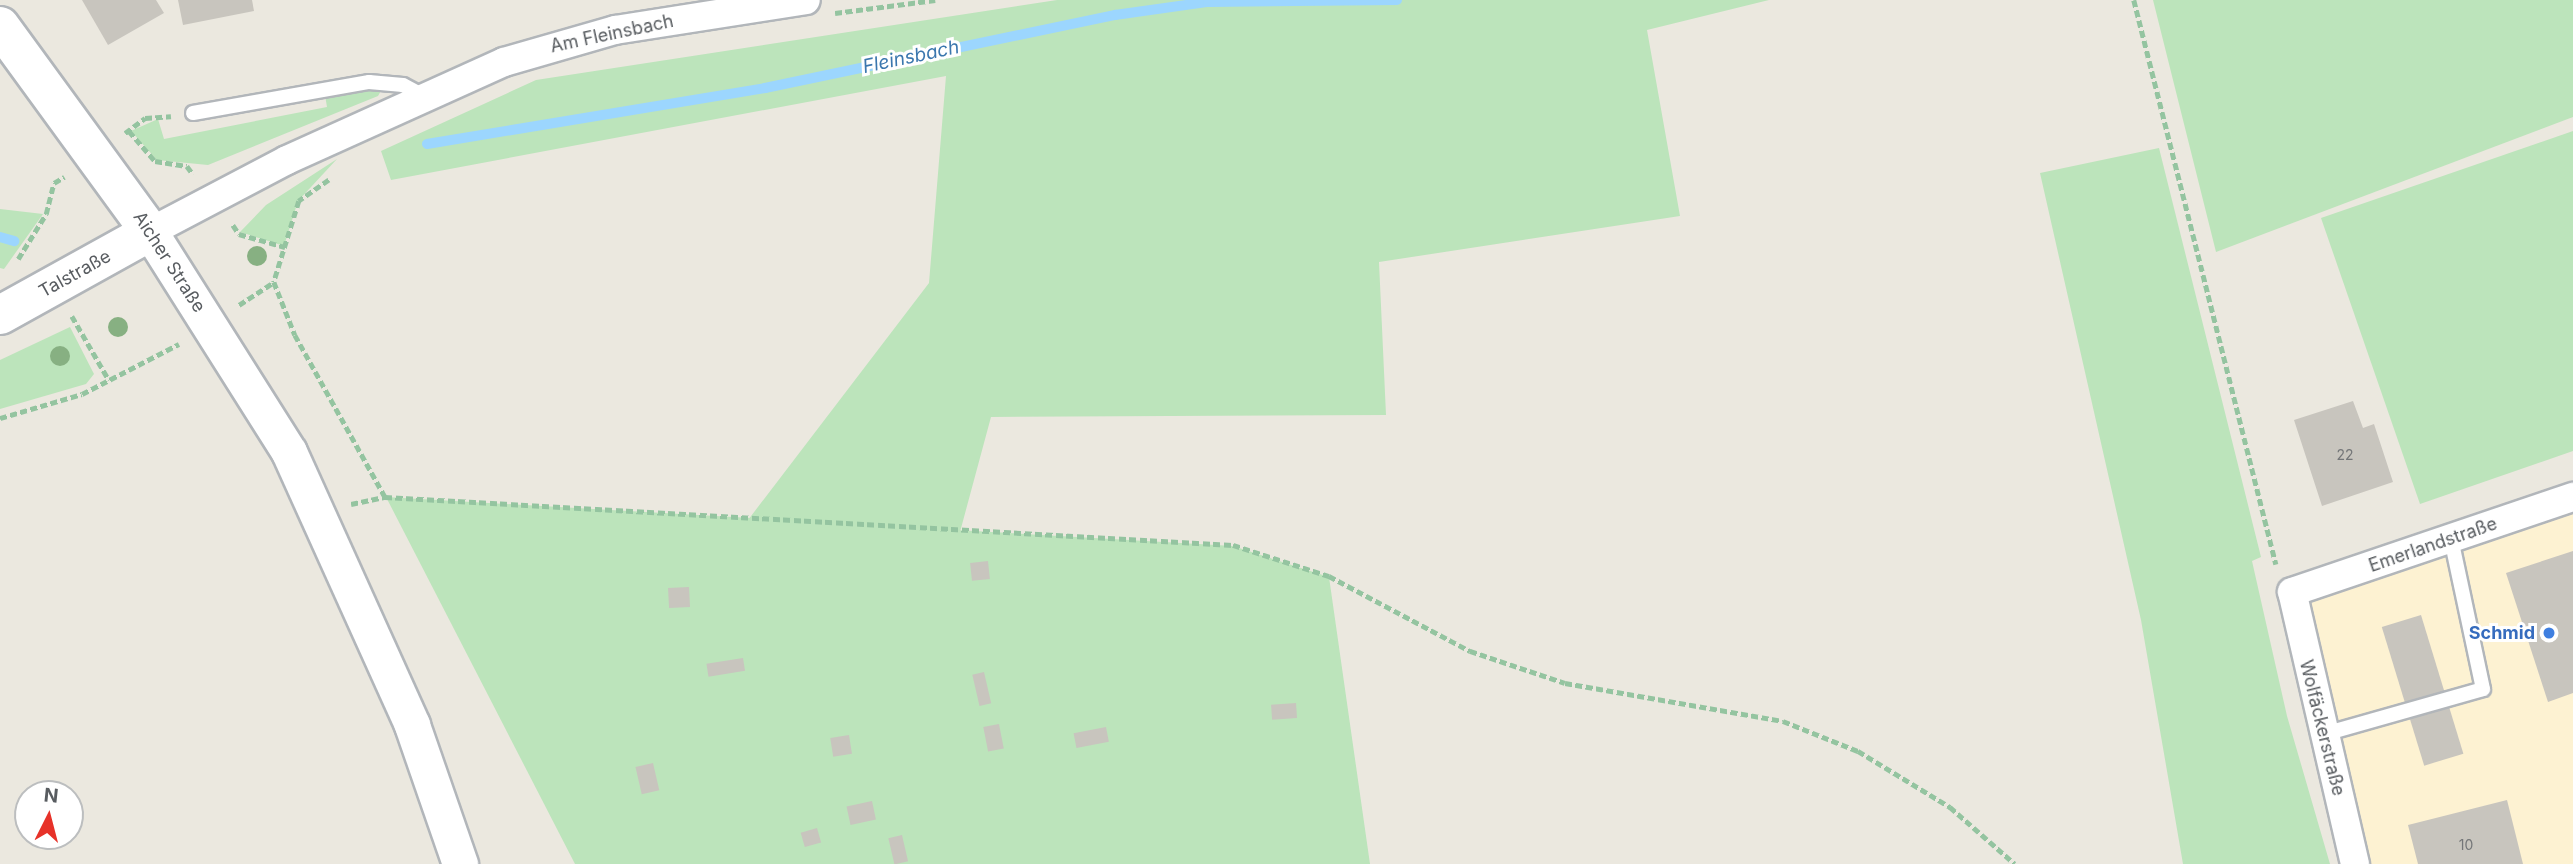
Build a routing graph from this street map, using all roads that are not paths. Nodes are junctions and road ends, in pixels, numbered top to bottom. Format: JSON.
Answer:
{"nodes":[{"id":1,"x":806,"y":0,"type":"edge"},
{"id":2,"x":683,"y":9,"type":"edge"},
{"id":3,"x":0,"y":26,"type":"edge"},
{"id":4,"x":426,"y":97,"type":"junction"},
{"id":5,"x":192,"y":113,"type":"road end"},
{"id":6,"x":150,"y":232,"type":"junction"},
{"id":7,"x":0,"y":315,"type":"edge"},
{"id":8,"x":2573,"y":497,"type":"edge"},
{"id":9,"x":2451,"y":538,"type":"junction"},
{"id":10,"x":2292,"y":592,"type":"joint"},
{"id":11,"x":2324,"y":734,"type":"junction"},
{"id":12,"x":460,"y":864,"type":"edge"},
{"id":13,"x":2355,"y":864,"type":"edge"}],
"edges":[{"from":1,"to":2,"type":"street","name":"Am Fleinsbach"},
{"from":2,"to":4,"type":"street","name":"Am Fleinsbach"},
{"from":3,"to":6,"type":"main road","name":"Aicher Straße"},
{"from":4,"to":5,"type":"lane"},
{"from":4,"to":6,"type":"street","name":"Am Fleinsbach"},
{"from":6,"to":7,"type":"main road","name":"Talstraße"},
{"from":6,"to":12,"type":"street","name":"Aicher Straße"},
{"from":8,"to":9,"type":"street","name":"Emerlandstraße"},
{"from":9,"to":10,"type":"street","name":"Emerlandstraße"},
{"from":9,"to":11,"type":"lane"},
{"from":10,"to":11,"type":"street","name":"Wolfäckerstraße"},
{"from":11,"to":13,"type":"street","name":"Wolfäckerstraße"}]}
